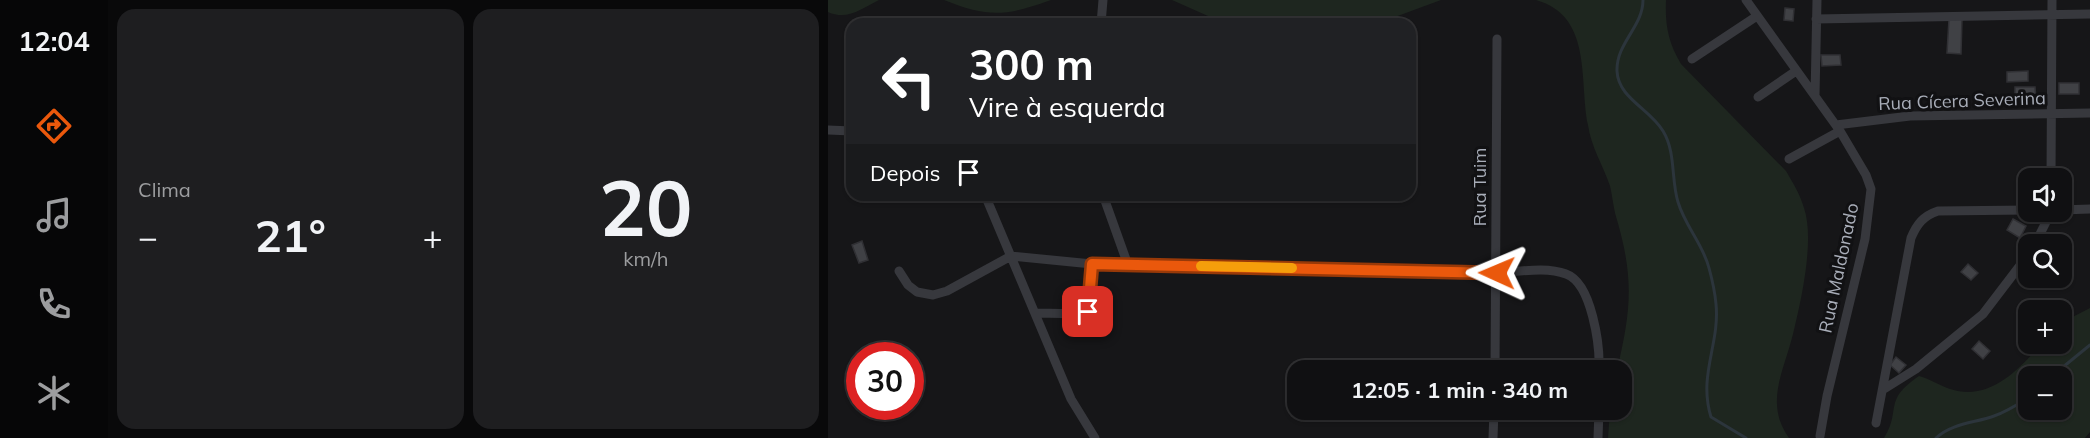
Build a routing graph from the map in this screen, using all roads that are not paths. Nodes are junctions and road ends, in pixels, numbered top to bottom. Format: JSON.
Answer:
{"nodes":[{"id":1,"x":1103,"y":0,"type":"edge"},
{"id":2,"x":1746,"y":0,"type":"edge"},
{"id":3,"x":1816,"y":0,"type":"edge"},
{"id":4,"x":2052,"y":0,"type":"edge"},
{"id":5,"x":2052,"y":14,"type":"junction"},
{"id":6,"x":2090,"y":14,"type":"edge"},
{"id":7,"x":1757,"y":16,"type":"junction"},
{"id":8,"x":1102,"y":18,"type":"edge"},
{"id":9,"x":1816,"y":19,"type":"junction"},
{"id":10,"x":1497,"y":39,"type":"dead end"},
{"id":11,"x":1692,"y":59,"type":"dead end"},
{"id":12,"x":1796,"y":71,"type":"junction"},
{"id":13,"x":1815,"y":96,"type":"junction"},
{"id":14,"x":1758,"y":97,"type":"dead end"},
{"id":15,"x":2090,"y":113,"type":"edge"},
{"id":16,"x":2051,"y":115,"type":"junction"},
{"id":17,"x":1838,"y":128,"type":"junction"},
{"id":18,"x":828,"y":130,"type":"edge"},
{"id":19,"x":846,"y":131,"type":"edge"},
{"id":20,"x":1789,"y":159,"type":"dead end"},
{"id":21,"x":2051,"y":168,"type":"edge"},
{"id":22,"x":988,"y":201,"type":"edge"},
{"id":23,"x":1105,"y":201,"type":"edge"},
{"id":24,"x":2090,"y":209,"type":"edge"},
{"id":25,"x":2018,"y":210,"type":"edge"},
{"id":26,"x":2072,"y":210,"type":"edge"},
{"id":27,"x":1011,"y":256,"type":"junction"},
{"id":28,"x":1092,"y":264,"type":"junction"},
{"id":29,"x":1128,"y":265,"type":"junction"},
{"id":30,"x":2018,"y":268,"type":"edge"},
{"id":31,"x":899,"y":272,"type":"dead end"},
{"id":32,"x":1497,"y":273,"type":"junction"},
{"id":33,"x":1037,"y":313,"type":"junction"},
{"id":34,"x":1495,"y":360,"type":"edge"},
{"id":35,"x":1598,"y":360,"type":"edge"},
{"id":36,"x":1884,"y":388,"type":"junction"},
{"id":37,"x":1494,"y":420,"type":"edge"},
{"id":38,"x":1599,"y":420,"type":"edge"},
{"id":39,"x":1876,"y":423,"type":"dead end"},
{"id":40,"x":1820,"y":436,"type":"dead end"},
{"id":41,"x":1095,"y":438,"type":"edge"},
{"id":42,"x":1493,"y":438,"type":"edge"},
{"id":43,"x":1598,"y":438,"type":"edge"}],
"edges":[{"from":1,"to":8,"type":"street"},
{"from":2,"to":7,"type":"street","name":"Rua Maldonado"},
{"from":3,"to":9,"type":"street"},
{"from":4,"to":5,"type":"street"},
{"from":5,"to":6,"type":"street"},
{"from":5,"to":9,"type":"street"},
{"from":5,"to":16,"type":"street"},
{"from":7,"to":11,"type":"street"},
{"from":7,"to":12,"type":"street","name":"Rua Maldonado"},
{"from":9,"to":13,"type":"street"},
{"from":10,"to":32,"type":"street","name":"Rua Tuim"},
{"from":12,"to":13,"type":"street","name":"Rua Maldonado"},
{"from":12,"to":14,"type":"street"},
{"from":13,"to":17,"type":"street","name":"Rua Maldonado"},
{"from":15,"to":16,"type":"street","name":"Rua Cícera Severina"},
{"from":16,"to":17,"type":"street","name":"Rua Cícera Severina"},
{"from":16,"to":21,"type":"street"},
{"from":17,"to":20,"type":"street","name":"Rua Cícera Severina"},
{"from":17,"to":40,"type":"street","name":"Rua Maldonado"},
{"from":18,"to":19,"type":"street"},
{"from":22,"to":27,"type":"street"},
{"from":23,"to":29,"type":"street"},
{"from":24,"to":26,"type":"street"},
{"from":25,"to":36,"type":"street"},
{"from":27,"to":28,"type":"street"},
{"from":27,"to":31,"type":"street"},
{"from":27,"to":33,"type":"street"},
{"from":28,"to":29,"type":"street"},
{"from":28,"to":33,"type":"street"},
{"from":29,"to":32,"type":"street"},
{"from":30,"to":36,"type":"street"},
{"from":32,"to":34,"type":"street","name":"Rua Tuim"},
{"from":32,"to":35,"type":"street"},
{"from":33,"to":41,"type":"street"},
{"from":36,"to":39,"type":"street"},
{"from":37,"to":42,"type":"street"},
{"from":38,"to":43,"type":"street"}]}
